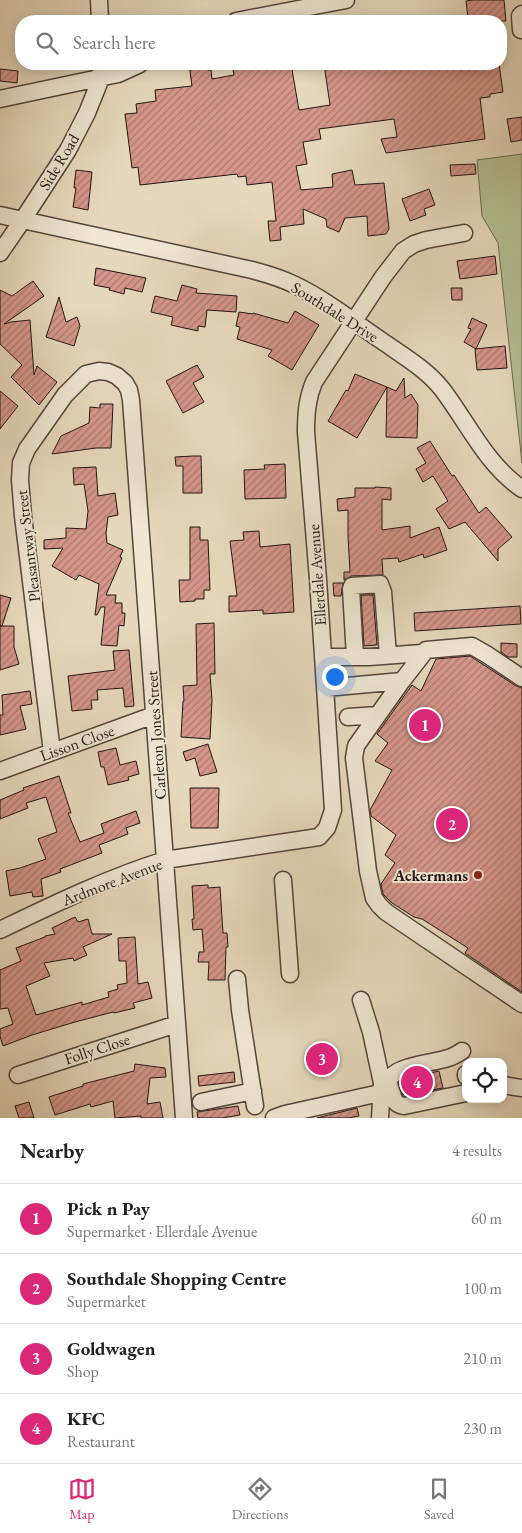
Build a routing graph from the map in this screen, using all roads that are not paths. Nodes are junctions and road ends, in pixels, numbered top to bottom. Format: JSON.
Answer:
{"nodes":[{"id":1,"x":99,"y":0,"type":"edge"},
{"id":2,"x":346,"y":0,"type":"edge"},
{"id":3,"x":100,"y":15,"type":"edge"},
{"id":4,"x":267,"y":15,"type":"edge"},
{"id":5,"x":127,"y":70,"type":"edge"},
{"id":6,"x":101,"y":71,"type":"edge"},
{"id":7,"x":0,"y":99,"type":"edge"},
{"id":8,"x":0,"y":215,"type":"edge"},
{"id":9,"x":22,"y":221,"type":"junction"},
{"id":10,"x":464,"y":233,"type":"dead end"},
{"id":11,"x":0,"y":253,"type":"edge"},
{"id":12,"x":355,"y":322,"type":"junction"},
{"id":13,"x":99,"y":371,"type":"joint"},
{"id":14,"x":522,"y":490,"type":"edge"},
{"id":15,"x":422,"y":652,"type":"junction"},
{"id":16,"x":388,"y":655,"type":"junction"},
{"id":17,"x":323,"y":657,"type":"junction"},
{"id":18,"x":355,"y":657,"type":"junction"},
{"id":19,"x":522,"y":678,"type":"edge"},
{"id":20,"x":402,"y":681,"type":"junction"},
{"id":21,"x":325,"y":688,"type":"junction"},
{"id":22,"x":154,"y":715,"type":"junction"},
{"id":23,"x":378,"y":715,"type":"junction"},
{"id":24,"x":348,"y":717,"type":"dead end"},
{"id":25,"x":52,"y":752,"type":"junction"},
{"id":26,"x":0,"y":771,"type":"edge"},
{"id":27,"x":319,"y":837,"type":"joint"},
{"id":28,"x":165,"y":860,"type":"junction"},
{"id":29,"x":283,"y":880,"type":"dead end"},
{"id":30,"x":0,"y":930,"type":"edge"},
{"id":31,"x":290,"y":974,"type":"dead end"},
{"id":32,"x":237,"y":979,"type":"dead end"},
{"id":33,"x":361,"y":1000,"type":"dead end"},
{"id":34,"x":522,"y":1004,"type":"edge"},
{"id":35,"x":177,"y":1024,"type":"junction"},
{"id":36,"x":466,"y":1056,"type":"edge"},
{"id":37,"x":18,"y":1075,"type":"dead end"},
{"id":38,"x":507,"y":1086,"type":"edge"},
{"id":39,"x":522,"y":1088,"type":"edge"},
{"id":40,"x":380,"y":1093,"type":"junction"},
{"id":41,"x":462,"y":1094,"type":"edge"},
{"id":42,"x":201,"y":1102,"type":"dead end"},
{"id":43,"x":184,"y":1118,"type":"edge"},
{"id":44,"x":274,"y":1118,"type":"edge"},
{"id":45,"x":379,"y":1118,"type":"edge"}],
"edges":[{"from":1,"to":3,"type":"street"},
{"from":2,"to":4,"type":"street"},
{"from":5,"to":6,"type":"street"},
{"from":6,"to":7,"type":"street"},
{"from":6,"to":9,"type":"street","name":"Side Road"},
{"from":8,"to":9,"type":"street","name":"Southdale Drive"},
{"from":9,"to":11,"type":"street","name":"Side Road"},
{"from":9,"to":12,"type":"street","name":"Southdale Drive"},
{"from":10,"to":12,"type":"street","name":"Ellerdale Avenue"},
{"from":12,"to":14,"type":"street","name":"Southdale Drive"},
{"from":12,"to":17,"type":"street","name":"Ellerdale Avenue"},
{"from":13,"to":22,"type":"street","name":"Carleton Jones Street"},
{"from":13,"to":25,"type":"street","name":"Pleasantway Street"},
{"from":15,"to":16,"type":"street"},
{"from":15,"to":19,"type":"street"},
{"from":15,"to":20,"type":"street"},
{"from":16,"to":18,"type":"street"},
{"from":16,"to":18,"type":"street"},
{"from":17,"to":18,"type":"street"},
{"from":17,"to":21,"type":"street","name":"Ellerdale Avenue"},
{"from":20,"to":21,"type":"street"},
{"from":20,"to":23,"type":"street"},
{"from":21,"to":27,"type":"street","name":"Ellerdale Avenue"},
{"from":22,"to":25,"type":"street","name":"Lisson Close"},
{"from":22,"to":28,"type":"street","name":"Carleton Jones Street"},
{"from":23,"to":24,"type":"street"},
{"from":23,"to":34,"type":"street"},
{"from":25,"to":26,"type":"street","name":"Lisson Close"},
{"from":27,"to":28,"type":"street","name":"Ardmore Avenue"},
{"from":28,"to":30,"type":"street","name":"Ardmore Avenue"},
{"from":28,"to":35,"type":"street","name":"Carleton Jones Street"},
{"from":29,"to":31,"type":"street"},
{"from":32,"to":42,"type":"street"},
{"from":33,"to":40,"type":"street"},
{"from":35,"to":37,"type":"street","name":"Folly Close"},
{"from":35,"to":43,"type":"street","name":"Carleton Jones Street"},
{"from":36,"to":41,"type":"street"},
{"from":38,"to":39,"type":"street"},
{"from":40,"to":44,"type":"street"},
{"from":40,"to":45,"type":"street"}]}
